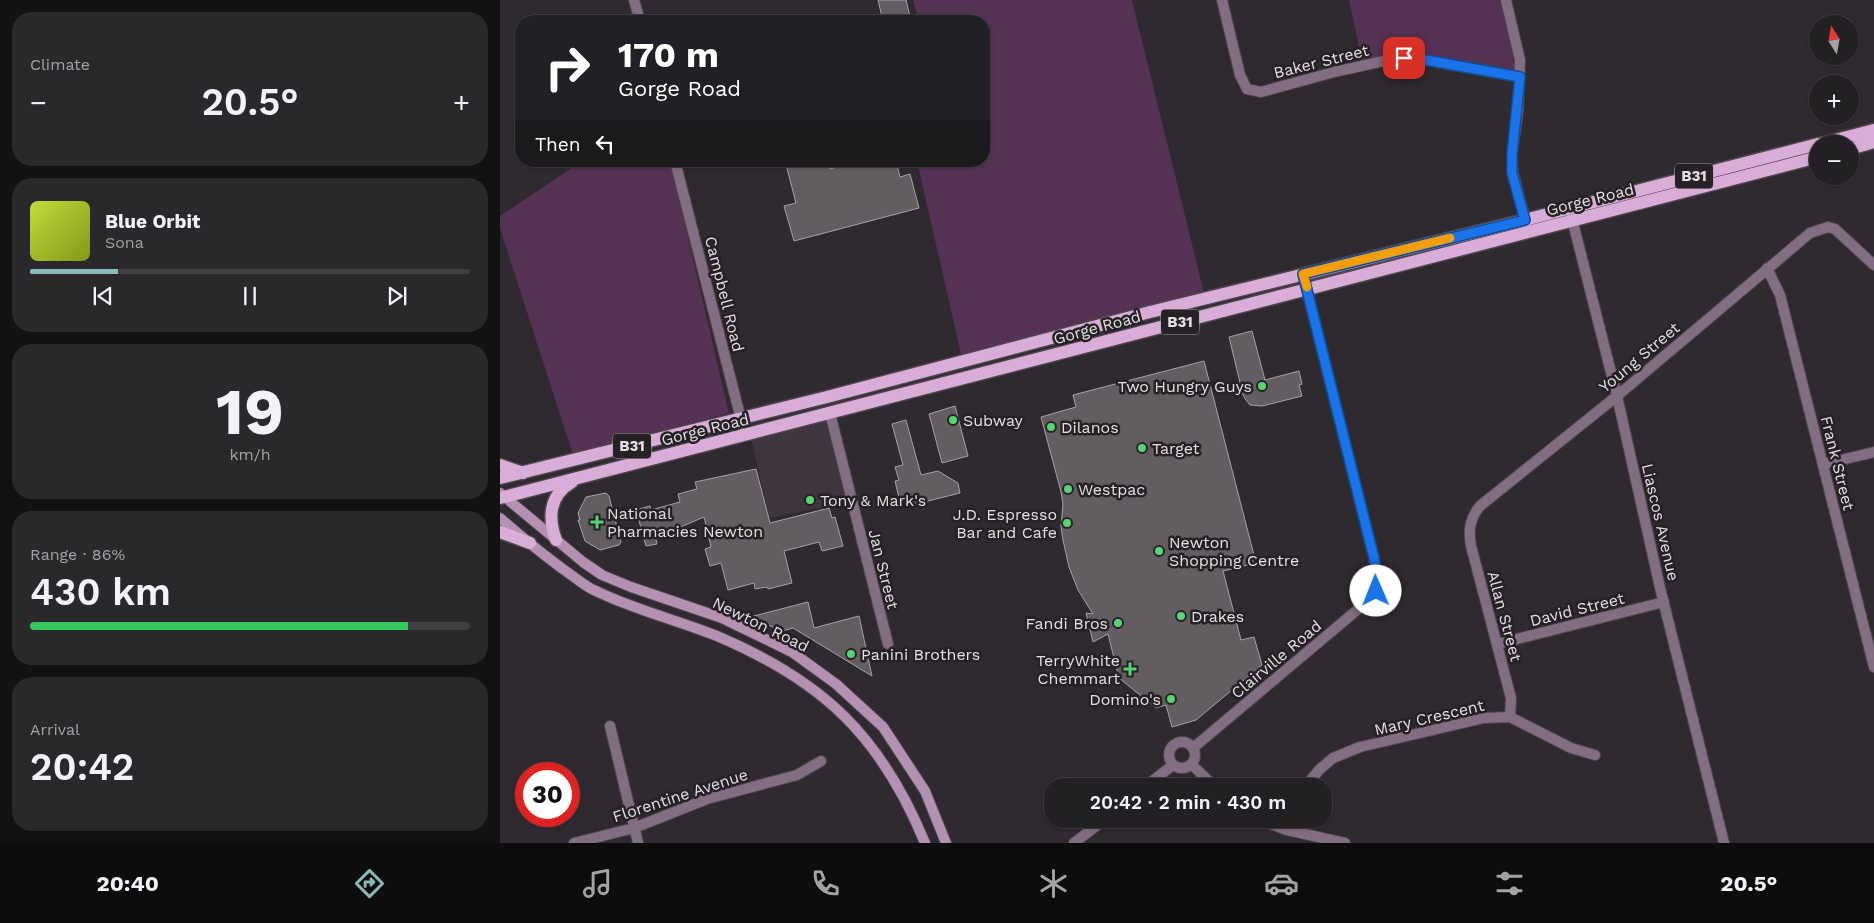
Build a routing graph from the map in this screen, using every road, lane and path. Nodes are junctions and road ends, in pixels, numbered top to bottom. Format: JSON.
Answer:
{"nodes":[{"id":1,"x":634,"y":0,"type":"edge"},
{"id":2,"x":1222,"y":0,"type":"edge"},
{"id":3,"x":1506,"y":0,"type":"edge"},
{"id":4,"x":638,"y":15,"type":"edge"},
{"id":5,"x":1520,"y":77,"type":"junction"},
{"id":6,"x":1874,"y":130,"type":"edge"},
{"id":7,"x":1854,"y":135,"type":"edge"},
{"id":8,"x":1874,"y":142,"type":"edge"},
{"id":9,"x":1859,"y":146,"type":"edge"},
{"id":10,"x":1809,"y":147,"type":"edge"},
{"id":11,"x":1809,"y":159,"type":"edge"},
{"id":12,"x":677,"y":167,"type":"edge"},
{"id":13,"x":1571,"y":214,"type":"junction"},
{"id":14,"x":1527,"y":226,"type":"junction"},
{"id":15,"x":1874,"y":265,"type":"edge"},
{"id":16,"x":1767,"y":268,"type":"junction"},
{"id":17,"x":1303,"y":274,"type":"junction"},
{"id":18,"x":1307,"y":289,"type":"junction"},
{"id":19,"x":1061,"y":336,"type":"junction"},
{"id":20,"x":1052,"y":356,"type":"junction"},
{"id":21,"x":939,"y":368,"type":"junction"},
{"id":22,"x":962,"y":379,"type":"junction"},
{"id":23,"x":1617,"y":396,"type":"junction"},
{"id":24,"x":827,"y":398,"type":"junction"},
{"id":25,"x":830,"y":413,"type":"junction"},
{"id":26,"x":741,"y":419,"type":"junction"},
{"id":27,"x":745,"y":435,"type":"junction"},
{"id":28,"x":1874,"y":452,"type":"edge"},
{"id":29,"x":1824,"y":464,"type":"junction"},
{"id":30,"x":500,"y":466,"type":"edge"},
{"id":31,"x":523,"y":472,"type":"junction"},
{"id":32,"x":500,"y":478,"type":"edge"},
{"id":33,"x":580,"y":478,"type":"junction"},
{"id":34,"x":501,"y":496,"type":"edge"},
{"id":35,"x":500,"y":518,"type":"edge"},
{"id":36,"x":1470,"y":522,"type":"joint"},
{"id":37,"x":500,"y":532,"type":"edge"},
{"id":38,"x":556,"y":540,"type":"junction"},
{"id":39,"x":530,"y":543,"type":"junction"},
{"id":40,"x":1664,"y":602,"type":"junction"},
{"id":41,"x":1870,"y":636,"type":"edge"},
{"id":42,"x":888,"y":644,"type":"dead end"},
{"id":43,"x":1497,"y":644,"type":"junction"},
{"id":44,"x":1874,"y":667,"type":"edge"},
{"id":45,"x":1510,"y":717,"type":"junction"},
{"id":46,"x":610,"y":726,"type":"dead end"},
{"id":47,"x":1193,"y":748,"type":"junction"},
{"id":48,"x":1594,"y":755,"type":"dead end"},
{"id":49,"x":821,"y":761,"type":"dead end"},
{"id":50,"x":1173,"y":765,"type":"junction"},
{"id":51,"x":1192,"y":765,"type":"junction"},
{"id":52,"x":1156,"y":778,"type":"edge"},
{"id":53,"x":1206,"y":778,"type":"edge"},
{"id":54,"x":1312,"y":778,"type":"edge"},
{"id":55,"x":634,"y":828,"type":"junction"},
{"id":56,"x":1094,"y":828,"type":"edge"},
{"id":57,"x":1282,"y":828,"type":"edge"},
{"id":58,"x":1287,"y":830,"type":"joint"},
{"id":59,"x":1078,"y":842,"type":"edge"},
{"id":60,"x":574,"y":843,"type":"edge"},
{"id":61,"x":638,"y":843,"type":"edge"},
{"id":62,"x":925,"y":843,"type":"edge"},
{"id":63,"x":946,"y":843,"type":"edge"},
{"id":64,"x":1345,"y":843,"type":"edge"},
{"id":65,"x":1724,"y":843,"type":"edge"}],
"edges":[{"from":1,"to":4,"type":"street"},
{"from":2,"to":5,"type":"street","name":"Baker Street"},
{"from":3,"to":5,"type":"street"},
{"from":5,"to":14,"type":"street"},
{"from":6,"to":7,"type":"main road","name":"Gorge Road","number":"B31"},
{"from":8,"to":9,"type":"main road"},
{"from":10,"to":13,"type":"main road","name":"Gorge Road","number":"B31"},
{"from":11,"to":13,"type":"main road","name":"Gorge Road","number":"B31"},
{"from":12,"to":26,"type":"street","name":"Campbell Road"},
{"from":13,"to":14,"type":"main road","name":"Gorge Road","number":"B31"},
{"from":13,"to":23,"type":"street","name":"Liascos Avenue"},
{"from":14,"to":17,"type":"main road","name":"Gorge Road","number":"B31"},
{"from":14,"to":18,"type":"main road","name":"Gorge Road","number":"B31"},
{"from":15,"to":16,"type":"street","name":"Young Street"},
{"from":16,"to":23,"type":"street","name":"Young Street"},
{"from":16,"to":29,"type":"street","name":"Frank Street"},
{"from":17,"to":18,"type":"street"},
{"from":17,"to":19,"type":"main road","name":"Gorge Road","number":"B31"},
{"from":18,"to":20,"type":"main road","name":"Gorge Road","number":"B31"},
{"from":18,"to":47,"type":"street","name":"Clairville Road"},
{"from":19,"to":20,"type":"main road"},
{"from":19,"to":21,"type":"main road","name":"Gorge Road","number":"B31"},
{"from":20,"to":22,"type":"main road","name":"Gorge Road","number":"B31"},
{"from":21,"to":22,"type":"main road"},
{"from":21,"to":24,"type":"main road","name":"Gorge Road","number":"B31"},
{"from":22,"to":25,"type":"main road","name":"Gorge Road","number":"B31"},
{"from":23,"to":36,"type":"street","name":"Young Street"},
{"from":23,"to":40,"type":"street","name":"Liascos Avenue"},
{"from":24,"to":25,"type":"main road"},
{"from":24,"to":26,"type":"main road","name":"Gorge Road","number":"B31"},
{"from":25,"to":27,"type":"main road","name":"Gorge Road","number":"B31"},
{"from":25,"to":42,"type":"street","name":"Jan Street"},
{"from":26,"to":27,"type":"street","name":"Campbell Road"},
{"from":26,"to":31,"type":"main road","name":"Gorge Road","number":"B31"},
{"from":27,"to":33,"type":"main road","name":"Gorge Road","number":"B31"},
{"from":28,"to":29,"type":"street"},
{"from":29,"to":41,"type":"street","name":"Frank Street"},
{"from":30,"to":31,"type":"main road"},
{"from":31,"to":32,"type":"main road","name":"Gorge Road","number":"B31"},
{"from":33,"to":34,"type":"main road","name":"Gorge Road","number":"B31"},
{"from":33,"to":38,"type":"main road"},
{"from":34,"to":38,"type":"main road","name":"Newton Road"},
{"from":35,"to":39,"type":"main road","name":"Newton Road"},
{"from":36,"to":43,"type":"street","name":"Allan Street"},
{"from":37,"to":39,"type":"main road"},
{"from":38,"to":63,"type":"main road","name":"Newton Road"},
{"from":39,"to":62,"type":"main road","name":"Newton Road"},
{"from":40,"to":43,"type":"street","name":"David Street"},
{"from":40,"to":65,"type":"street","name":"Liascos Avenue"},
{"from":41,"to":44,"type":"street","name":"Frank Street"},
{"from":43,"to":45,"type":"street","name":"Allan Street"},
{"from":45,"to":48,"type":"street","name":"Mary Crescent"},
{"from":45,"to":54,"type":"street","name":"Mary Crescent"},
{"from":46,"to":55,"type":"street"},
{"from":47,"to":50,"type":"street"},
{"from":47,"to":51,"type":"street"},
{"from":49,"to":55,"type":"street","name":"Florentine Avenue"},
{"from":50,"to":51,"type":"street"},
{"from":50,"to":52,"type":"street"},
{"from":51,"to":53,"type":"street"},
{"from":55,"to":60,"type":"street","name":"Florentine Avenue"},
{"from":55,"to":61,"type":"street"},
{"from":56,"to":59,"type":"street"},
{"from":57,"to":58,"type":"street"},
{"from":58,"to":64,"type":"street"}]}
